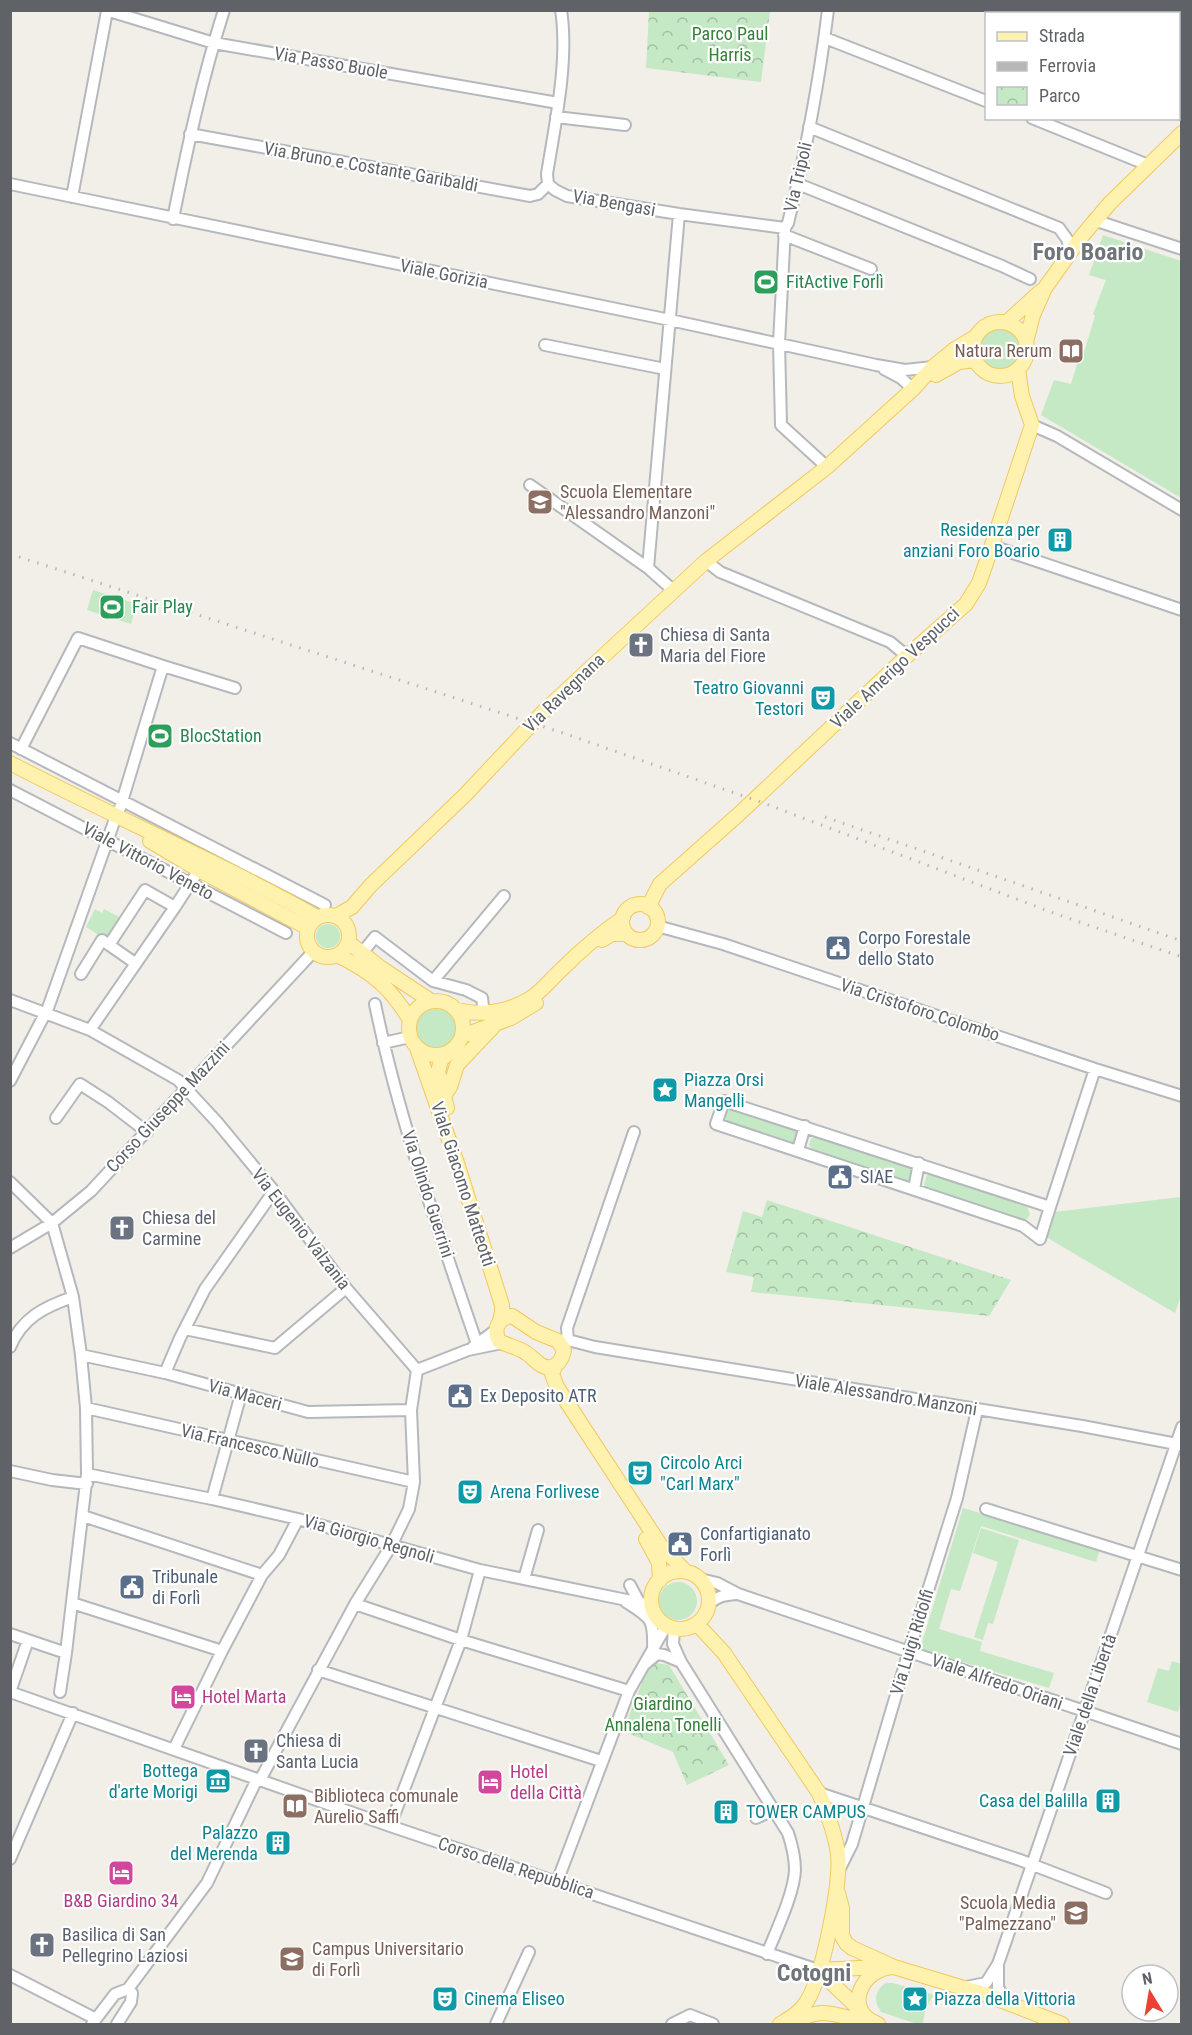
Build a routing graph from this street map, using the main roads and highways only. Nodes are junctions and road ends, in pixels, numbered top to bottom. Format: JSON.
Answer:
{"nodes":[{"id":1,"x":1182,"y":133,"type":"edge"},
{"id":2,"x":1045,"y":288,"type":"junction"},
{"id":3,"x":1007,"y":322,"type":"junction"},
{"id":4,"x":975,"y":337,"type":"junction"},
{"id":5,"x":1026,"y":342,"type":"junction"},
{"id":6,"x":975,"y":360,"type":"junction"},
{"id":7,"x":1018,"y":369,"type":"junction"},
{"id":8,"x":913,"y":389,"type":"junction"},
{"id":9,"x":10,"y":764,"type":"edge"},
{"id":10,"x":204,"y":858,"type":"junction"},
{"id":11,"x":648,"y":907,"type":"junction"},
{"id":12,"x":321,"y":911,"type":"junction"},
{"id":13,"x":336,"y":916,"type":"junction"},
{"id":14,"x":623,"y":918,"type":"junction"},
{"id":15,"x":308,"y":928,"type":"junction"},
{"id":16,"x":626,"y":934,"type":"junction"},
{"id":17,"x":348,"y":942,"type":"junction"},
{"id":18,"x":337,"y":955,"type":"junction"},
{"id":19,"x":431,"y":1001,"type":"junction"},
{"id":20,"x":455,"y":1009,"type":"junction"},
{"id":21,"x":410,"y":1020,"type":"junction"},
{"id":22,"x":496,"y":1023,"type":"junction"},
{"id":23,"x":462,"y":1036,"type":"junction"},
{"id":24,"x":413,"y":1043,"type":"junction"},
{"id":25,"x":454,"y":1049,"type":"junction"},
{"id":26,"x":443,"y":1097,"type":"junction"},
{"id":27,"x":503,"y":1323,"type":"junction"},
{"id":28,"x":548,"y":1366,"type":"junction"},
{"id":29,"x":686,"y":1572,"type":"junction"},
{"id":30,"x":660,"y":1580,"type":"junction"},
{"id":31,"x":708,"y":1607,"type":"junction"},
{"id":32,"x":697,"y":1624,"type":"junction"},
{"id":33,"x":724,"y":1653,"type":"junction"},
{"id":34,"x":836,"y":1888,"type":"junction"},
{"id":35,"x":889,"y":1967,"type":"junction"},
{"id":36,"x":818,"y":1970,"type":"junction"},
{"id":37,"x":868,"y":2018,"type":"edge"},
{"id":38,"x":780,"y":2025,"type":"edge"},
{"id":39,"x":791,"y":2025,"type":"edge"},
{"id":40,"x":1062,"y":2025,"type":"edge"}],
"edges":[{"from":1,"to":2,"type":"main road"},
{"from":2,"to":3,"type":"main road"},
{"from":2,"to":5,"type":"main road"},
{"from":3,"to":4,"type":"main road"},
{"from":3,"to":5,"type":"main road"},
{"from":4,"to":6,"type":"main road"},
{"from":4,"to":8,"type":"main road","name":"Via Ravegnana"},
{"from":5,"to":7,"type":"main road"},
{"from":6,"to":7,"type":"main road"},
{"from":6,"to":8,"type":"main road","name":"Via Ravegnana"},
{"from":7,"to":11,"type":"main road","name":"Viale Amerigo Vespucci"},
{"from":8,"to":13,"type":"main road","name":"Via Ravegnana"},
{"from":9,"to":10,"type":"main road","name":"Viale Vittorio Veneto"},
{"from":10,"to":12,"type":"main road","name":"Viale Vittorio Veneto"},
{"from":10,"to":15,"type":"main road","name":"Viale Vittorio Veneto"},
{"from":11,"to":14,"type":"main road"},
{"from":11,"to":16,"type":"main road"},
{"from":12,"to":13,"type":"main road"},
{"from":12,"to":15,"type":"main road"},
{"from":13,"to":17,"type":"main road"},
{"from":14,"to":16,"type":"main road"},
{"from":14,"to":20,"type":"main road"},
{"from":15,"to":18,"type":"main road"},
{"from":16,"to":22,"type":"main road"},
{"from":17,"to":18,"type":"main road"},
{"from":17,"to":19,"type":"main road"},
{"from":18,"to":21,"type":"main road"},
{"from":19,"to":20,"type":"main road"},
{"from":19,"to":21,"type":"main road"},
{"from":20,"to":23,"type":"main road"},
{"from":21,"to":24,"type":"main road"},
{"from":22,"to":23,"type":"main road"},
{"from":22,"to":26,"type":"main road"},
{"from":23,"to":25,"type":"main road"},
{"from":24,"to":25,"type":"main road"},
{"from":24,"to":27,"type":"main road","name":"Viale Giacomo Matteotti"},
{"from":25,"to":26,"type":"main road","name":"Viale Giacomo Matteotti"},
{"from":26,"to":27,"type":"main road","name":"Viale Giacomo Matteotti"},
{"from":27,"to":28,"type":"main road"},
{"from":27,"to":28,"type":"main road"},
{"from":28,"to":29,"type":"main road"},
{"from":28,"to":30,"type":"main road"},
{"from":29,"to":30,"type":"main road"},
{"from":29,"to":31,"type":"main road"},
{"from":30,"to":32,"type":"main road"},
{"from":31,"to":32,"type":"main road"},
{"from":31,"to":33,"type":"main road"},
{"from":32,"to":33,"type":"main road"},
{"from":33,"to":34,"type":"main road"},
{"from":34,"to":35,"type":"main road"},
{"from":34,"to":36,"type":"main road"},
{"from":35,"to":36,"type":"main road"},
{"from":35,"to":37,"type":"main road"},
{"from":35,"to":40,"type":"main road"},
{"from":36,"to":37,"type":"main road"},
{"from":36,"to":38,"type":"main road"},
{"from":37,"to":39,"type":"main road"}]}
